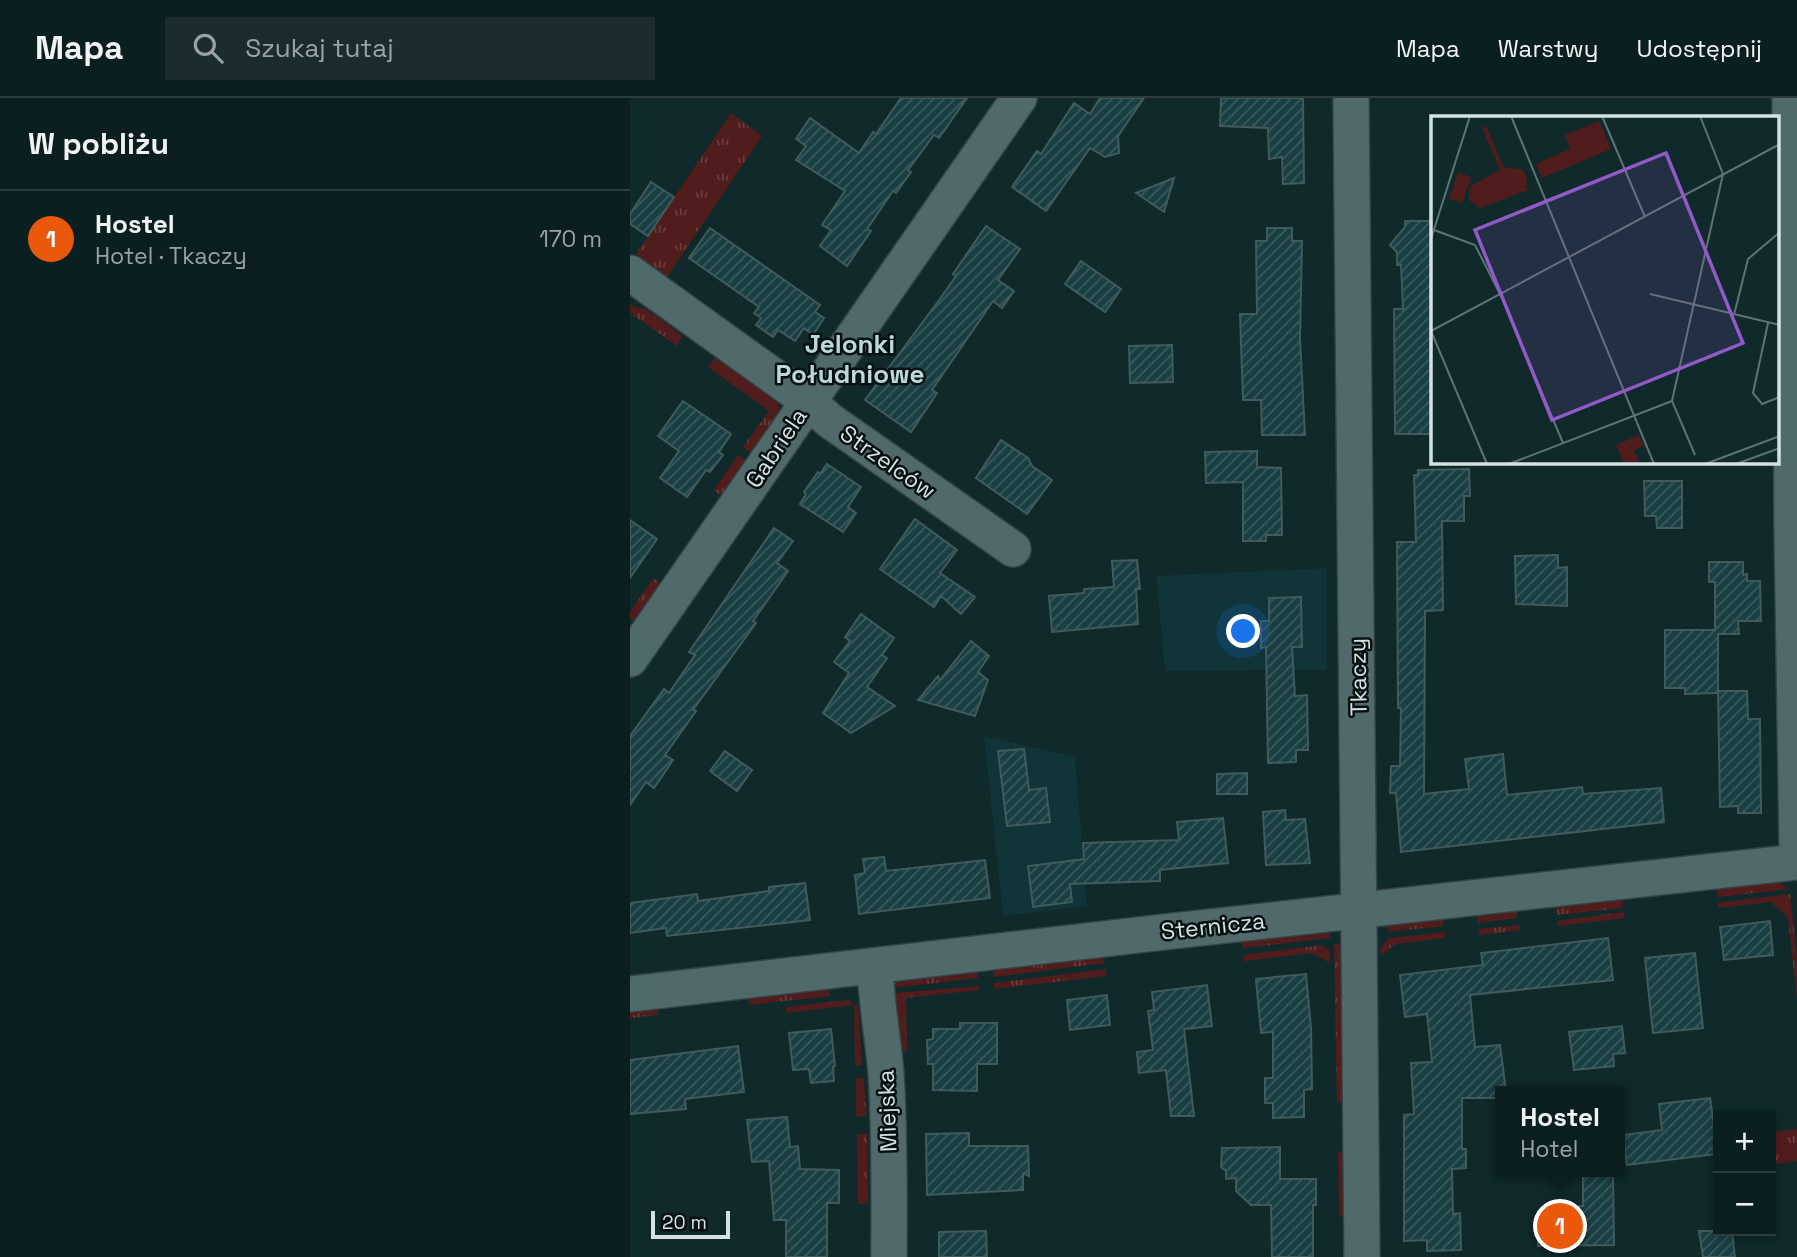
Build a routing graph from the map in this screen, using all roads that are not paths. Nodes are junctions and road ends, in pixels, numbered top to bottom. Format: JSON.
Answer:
{"nodes":[{"id":1,"x":1018,"y":98,"type":"edge"},
{"id":2,"x":1351,"y":98,"type":"edge"},
{"id":3,"x":1790,"y":98,"type":"edge"},
{"id":4,"x":630,"y":273,"type":"edge"},
{"id":5,"x":808,"y":401,"type":"junction"},
{"id":6,"x":1013,"y":549,"type":"dead end"},
{"id":7,"x":630,"y":659,"type":"edge"},
{"id":8,"x":1797,"y":844,"type":"edge"},
{"id":9,"x":1797,"y":862,"type":"edge"},
{"id":10,"x":1360,"y":909,"type":"junction"},
{"id":11,"x":874,"y":966,"type":"junction"},
{"id":12,"x":630,"y":994,"type":"edge"},
{"id":13,"x":889,"y":1257,"type":"edge"},
{"id":14,"x":1362,"y":1257,"type":"edge"}],
"edges":[{"from":1,"to":5,"type":"street","name":"Gabriela"},
{"from":2,"to":10,"type":"street","name":"Tkaczy"},
{"from":3,"to":8,"type":"street"},
{"from":4,"to":5,"type":"street","name":"Strzelców"},
{"from":5,"to":6,"type":"street","name":"Strzelców"},
{"from":5,"to":7,"type":"street","name":"Gabriela"},
{"from":9,"to":10,"type":"street","name":"Sternicza"},
{"from":10,"to":11,"type":"street","name":"Sternicza"},
{"from":10,"to":14,"type":"street","name":"Tkaczy"},
{"from":11,"to":12,"type":"street","name":"Sternicza"},
{"from":11,"to":13,"type":"street","name":"Miejska"}]}
